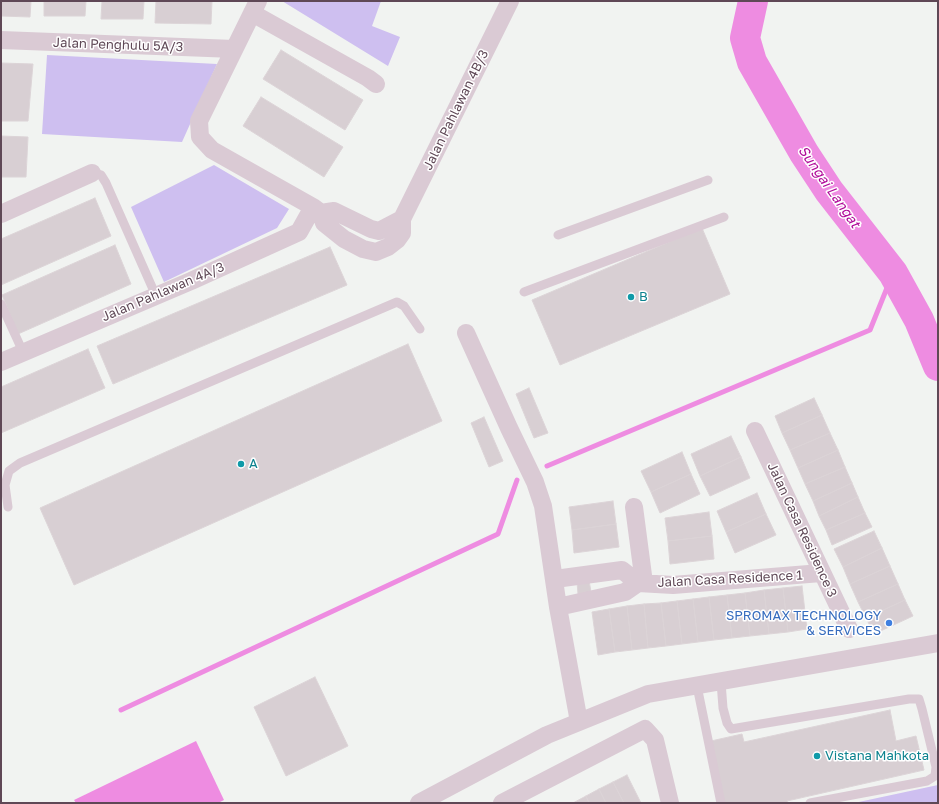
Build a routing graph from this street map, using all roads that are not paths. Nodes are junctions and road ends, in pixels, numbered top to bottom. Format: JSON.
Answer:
{"nodes":[{"id":1,"x":510,"y":1,"type":"edge"},
{"id":2,"x":255,"y":7,"type":"edge"},
{"id":3,"x":1,"y":40,"type":"edge"},
{"id":4,"x":234,"y":49,"type":"junction"},
{"id":5,"x":376,"y":84,"type":"dead end"},
{"id":6,"x":92,"y":173,"type":"joint"},
{"id":7,"x":708,"y":180,"type":"dead end"},
{"id":8,"x":317,"y":210,"type":"junction"},
{"id":9,"x":1,"y":214,"type":"edge"},
{"id":10,"x":724,"y":217,"type":"dead end"},
{"id":11,"x":558,"y":235,"type":"dead end"},
{"id":12,"x":524,"y":292,"type":"dead end"},
{"id":13,"x":156,"y":296,"type":"junction"},
{"id":14,"x":1,"y":304,"type":"edge"},
{"id":15,"x":420,"y":329,"type":"dead end"},
{"id":16,"x":466,"y":332,"type":"dead end"},
{"id":17,"x":23,"y":352,"type":"junction"},
{"id":18,"x":1,"y":362,"type":"edge"},
{"id":19,"x":755,"y":431,"type":"dead end"},
{"id":20,"x":634,"y":507,"type":"dead end"},
{"id":21,"x":8,"y":508,"type":"dead end"},
{"id":22,"x":821,"y":573,"type":"junction"},
{"id":23,"x":555,"y":579,"type":"junction"},
{"id":24,"x":641,"y":583,"type":"junction"},
{"id":25,"x":558,"y":607,"type":"junction"},
{"id":26,"x":849,"y":629,"type":"dead end"},
{"id":27,"x":938,"y":643,"type":"edge"},
{"id":28,"x":721,"y":682,"type":"junction"},
{"id":29,"x":697,"y":686,"type":"junction"},
{"id":30,"x":579,"y":722,"type":"junction"},
{"id":31,"x":419,"y":803,"type":"edge"},
{"id":32,"x":502,"y":803,"type":"edge"},
{"id":33,"x":670,"y":803,"type":"edge"},
{"id":34,"x":721,"y":803,"type":"edge"},
{"id":35,"x":810,"y":803,"type":"edge"}],
"edges":[{"from":1,"to":8,"type":"street","name":"Jalan Pahlawan 4B/3"},
{"from":2,"to":4,"type":"street"},
{"from":2,"to":5,"type":"street"},
{"from":3,"to":4,"type":"street","name":"Jalan Penghulu 5A/3"},
{"from":4,"to":8,"type":"street"},
{"from":6,"to":9,"type":"street"},
{"from":6,"to":13,"type":"lane"},
{"from":7,"to":11,"type":"lane"},
{"from":8,"to":13,"type":"street","name":"Jalan Pahlawan 4A/3"},
{"from":10,"to":12,"type":"lane"},
{"from":13,"to":17,"type":"street","name":"Jalan Pahlawan 4A/3"},
{"from":14,"to":17,"type":"lane"},
{"from":15,"to":21,"type":"lane"},
{"from":16,"to":23,"type":"street"},
{"from":17,"to":18,"type":"street","name":"Jalan Pahlawan 4A/3"},
{"from":19,"to":22,"type":"street","name":"Jalan Casa Residence 3"},
{"from":20,"to":24,"type":"street"},
{"from":22,"to":24,"type":"street","name":"Jalan Casa Residence 1"},
{"from":22,"to":26,"type":"street","name":"Jalan Casa Residence 3"},
{"from":23,"to":24,"type":"street","name":"Jalan Casa Residence 1"},
{"from":23,"to":25,"type":"street"},
{"from":24,"to":25,"type":"street","name":"Jalan Casa Residence 1"},
{"from":25,"to":30,"type":"street"},
{"from":27,"to":28,"type":"street"},
{"from":28,"to":29,"type":"street"},
{"from":28,"to":35,"type":"lane"},
{"from":29,"to":30,"type":"street"},
{"from":29,"to":34,"type":"lane"},
{"from":30,"to":31,"type":"street"},
{"from":32,"to":33,"type":"street"}]}
